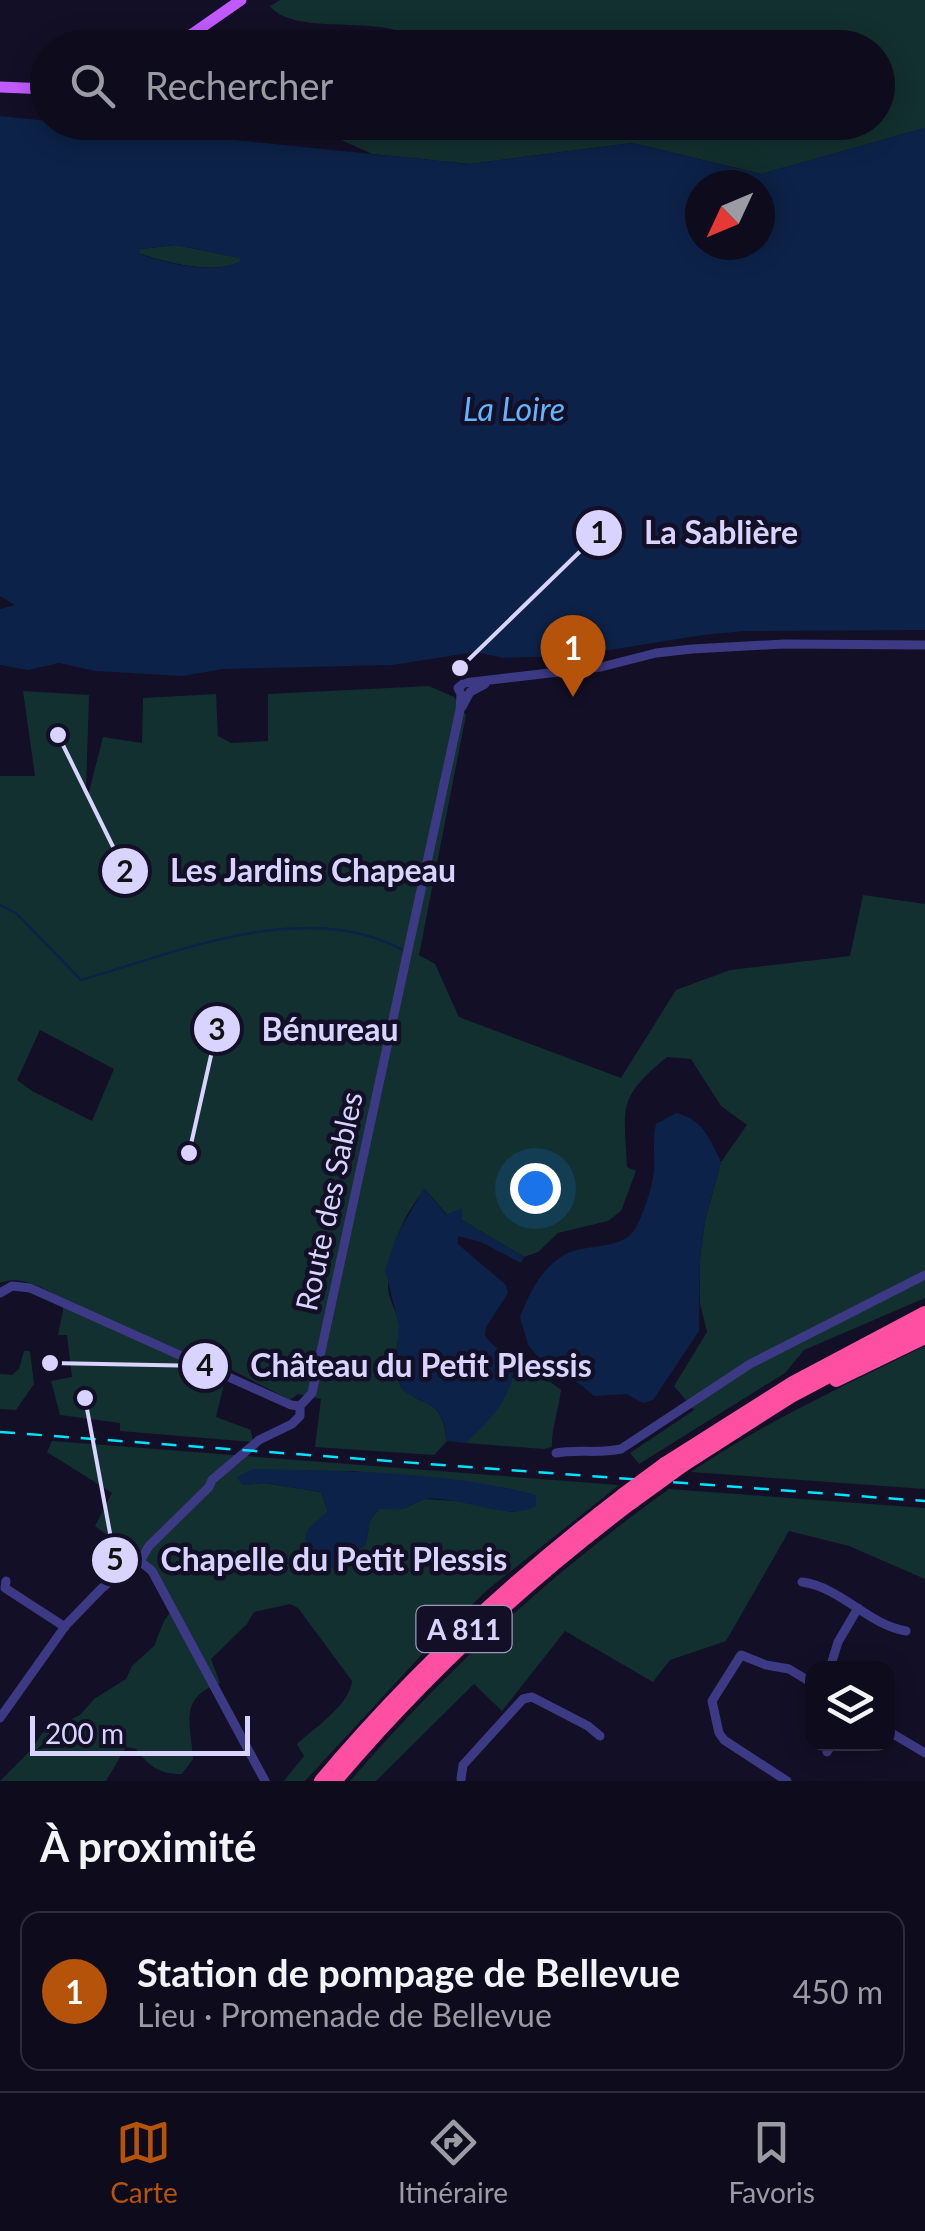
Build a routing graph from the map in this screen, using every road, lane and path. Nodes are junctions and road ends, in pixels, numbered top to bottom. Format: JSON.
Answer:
{"nodes":[{"id":1,"x":241,"y":0,"type":"edge"},
{"id":2,"x":198,"y":30,"type":"edge"},
{"id":3,"x":0,"y":87,"type":"edge"},
{"id":4,"x":30,"y":89,"type":"edge"},
{"id":5,"x":925,"y":645,"type":"edge"},
{"id":6,"x":925,"y":1275,"type":"edge"},
{"id":7,"x":0,"y":1293,"type":"edge"},
{"id":8,"x":925,"y":1313,"type":"edge"},
{"id":9,"x":925,"y":1324,"type":"edge"},
{"id":10,"x":925,"y":1338,"type":"edge"},
{"id":11,"x":791,"y":1396,"type":"junction"},
{"id":12,"x":300,"y":1406,"type":"junction"},
{"id":13,"x":556,"y":1453,"type":"dead end"},
{"id":14,"x":628,"y":1498,"type":"junction"},
{"id":15,"x":140,"y":1562,"type":"junction"},
{"id":16,"x":6,"y":1581,"type":"dead end"},
{"id":17,"x":802,"y":1582,"type":"dead end"},
{"id":18,"x":858,"y":1608,"type":"junction"},
{"id":19,"x":64,"y":1626,"type":"junction"},
{"id":20,"x":906,"y":1632,"type":"dead end"},
{"id":21,"x":832,"y":1661,"type":"edge"},
{"id":22,"x":805,"y":1678,"type":"edge"},
{"id":23,"x":1,"y":1715,"type":"edge"},
{"id":24,"x":600,"y":1736,"type":"dead end"},
{"id":25,"x":895,"y":1736,"type":"edge"},
{"id":26,"x":925,"y":1753,"type":"edge"},
{"id":27,"x":462,"y":1780,"type":"edge"},
{"id":28,"x":264,"y":1781,"type":"edge"},
{"id":29,"x":321,"y":1781,"type":"edge"},
{"id":30,"x":335,"y":1781,"type":"edge"},
{"id":31,"x":787,"y":1781,"type":"edge"}],
"edges":[{"from":1,"to":2,"type":"main road"},
{"from":3,"to":4,"type":"main road"},
{"from":5,"to":12,"type":"street","name":"Route des Sables"},
{"from":6,"to":13,"type":"street"},
{"from":7,"to":12,"type":"street"},
{"from":8,"to":14,"type":"highway","number":"A 811","bridge":true},
{"from":9,"to":11,"type":"highway","number":"A 811"},
{"from":10,"to":11,"type":"highway"},
{"from":11,"to":14,"type":"highway","number":"A 811","bridge":true},
{"from":12,"to":15,"type":"street","name":"Route des Sables"},
{"from":14,"to":29,"type":"highway","number":"A 811"},
{"from":14,"to":30,"type":"highway","number":"A 811"},
{"from":15,"to":19,"type":"street","name":"Route des Sables"},
{"from":15,"to":28,"type":"street"},
{"from":16,"to":19,"type":"street"},
{"from":17,"to":18,"type":"street"},
{"from":18,"to":20,"type":"street"},
{"from":18,"to":21,"type":"street"},
{"from":19,"to":23,"type":"street","name":"Route des Sables"},
{"from":22,"to":31,"type":"street"},
{"from":24,"to":27,"type":"street"},
{"from":25,"to":26,"type":"street"}]}
